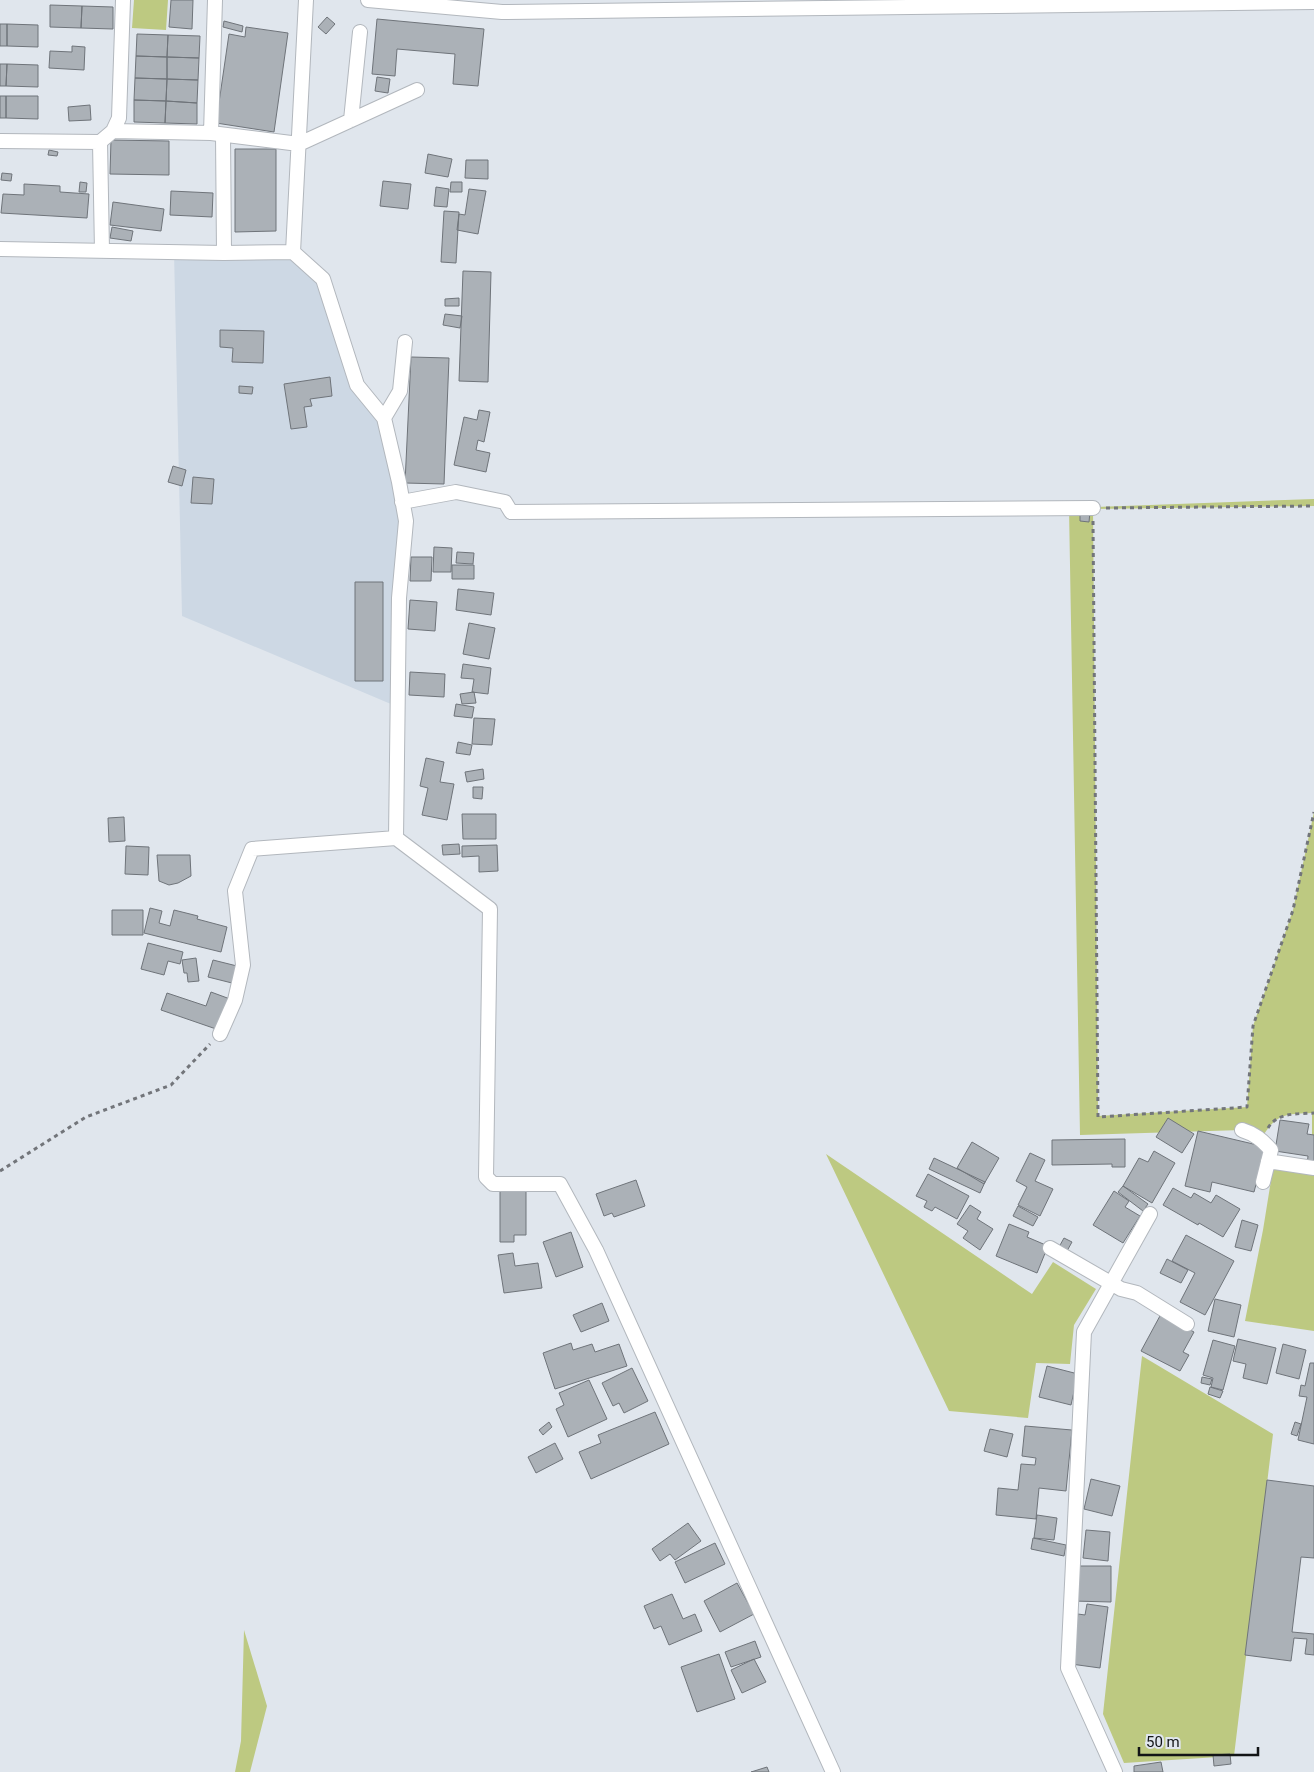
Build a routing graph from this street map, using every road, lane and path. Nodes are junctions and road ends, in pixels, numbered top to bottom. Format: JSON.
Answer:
{"nodes":[{"id":1,"x":123,"y":0,"type":"edge"},
{"id":2,"x":215,"y":0,"type":"edge"},
{"id":3,"x":306,"y":0,"type":"edge"},
{"id":4,"x":368,"y":0,"type":"edge"},
{"id":5,"x":1314,"y":2,"type":"edge"},
{"id":6,"x":502,"y":6,"type":"edge"},
{"id":7,"x":360,"y":32,"type":"dead end"},
{"id":8,"x":417,"y":90,"type":"dead end"},
{"id":9,"x":351,"y":120,"type":"junction"},
{"id":10,"x":113,"y":132,"type":"junction"},
{"id":11,"x":217,"y":134,"type":"junction"},
{"id":12,"x":0,"y":141,"type":"edge"},
{"id":13,"x":100,"y":142,"type":"junction"},
{"id":14,"x":299,"y":144,"type":"junction"},
{"id":15,"x":0,"y":249,"type":"edge"},
{"id":16,"x":102,"y":251,"type":"junction"},
{"id":17,"x":293,"y":252,"type":"junction"},
{"id":18,"x":224,"y":253,"type":"junction"},
{"id":19,"x":405,"y":342,"type":"dead end"},
{"id":20,"x":384,"y":418,"type":"junction"},
{"id":21,"x":402,"y":502,"type":"junction"},
{"id":22,"x":1314,"y":506,"type":"edge"},
{"id":23,"x":1093,"y":508,"type":"junction"},
{"id":24,"x":1314,"y":812,"type":"edge"},
{"id":25,"x":396,"y":838,"type":"junction"},
{"id":26,"x":220,"y":1034,"type":"joint"},
{"id":27,"x":1314,"y":1113,"type":"edge"},
{"id":28,"x":1242,"y":1130,"type":"dead end"},
{"id":29,"x":1261,"y":1139,"type":"junction"},
{"id":30,"x":1268,"y":1161,"type":"junction"},
{"id":31,"x":1314,"y":1168,"type":"edge"},
{"id":32,"x":0,"y":1171,"type":"edge"},
{"id":33,"x":1263,"y":1182,"type":"dead end"},
{"id":34,"x":1150,"y":1214,"type":"dead end"},
{"id":35,"x":1050,"y":1248,"type":"dead end"},
{"id":36,"x":1111,"y":1283,"type":"junction"},
{"id":37,"x":1187,"y":1324,"type":"dead end"},
{"id":38,"x":833,"y":1772,"type":"edge"},
{"id":39,"x":1115,"y":1772,"type":"edge"}],
"edges":[{"from":1,"to":10,"type":"street"},
{"from":2,"to":11,"type":"street"},
{"from":3,"to":14,"type":"street"},
{"from":4,"to":6,"type":"street"},
{"from":5,"to":6,"type":"street"},
{"from":7,"to":9,"type":"street"},
{"from":8,"to":9,"type":"street"},
{"from":9,"to":14,"type":"street"},
{"from":10,"to":11,"type":"street"},
{"from":10,"to":13,"type":"street"},
{"from":11,"to":14,"type":"street"},
{"from":11,"to":18,"type":"street"},
{"from":12,"to":13,"type":"street"},
{"from":13,"to":16,"type":"street"},
{"from":14,"to":17,"type":"street"},
{"from":15,"to":16,"type":"street"},
{"from":16,"to":18,"type":"street"},
{"from":17,"to":18,"type":"street"},
{"from":17,"to":20,"type":"street"},
{"from":19,"to":20,"type":"street"},
{"from":20,"to":21,"type":"street"},
{"from":21,"to":23,"type":"street"},
{"from":21,"to":25,"type":"street"},
{"from":22,"to":23,"type":"path"},
{"from":23,"to":24,"type":"path"},
{"from":25,"to":26,"type":"street"},
{"from":25,"to":38,"type":"street"},
{"from":26,"to":32,"type":"path"},
{"from":27,"to":29,"type":"path"},
{"from":28,"to":29,"type":"street"},
{"from":29,"to":30,"type":"street"},
{"from":30,"to":31,"type":"street"},
{"from":30,"to":33,"type":"street"},
{"from":34,"to":36,"type":"street"},
{"from":35,"to":36,"type":"street"},
{"from":36,"to":37,"type":"street"},
{"from":36,"to":39,"type":"street"}]}
